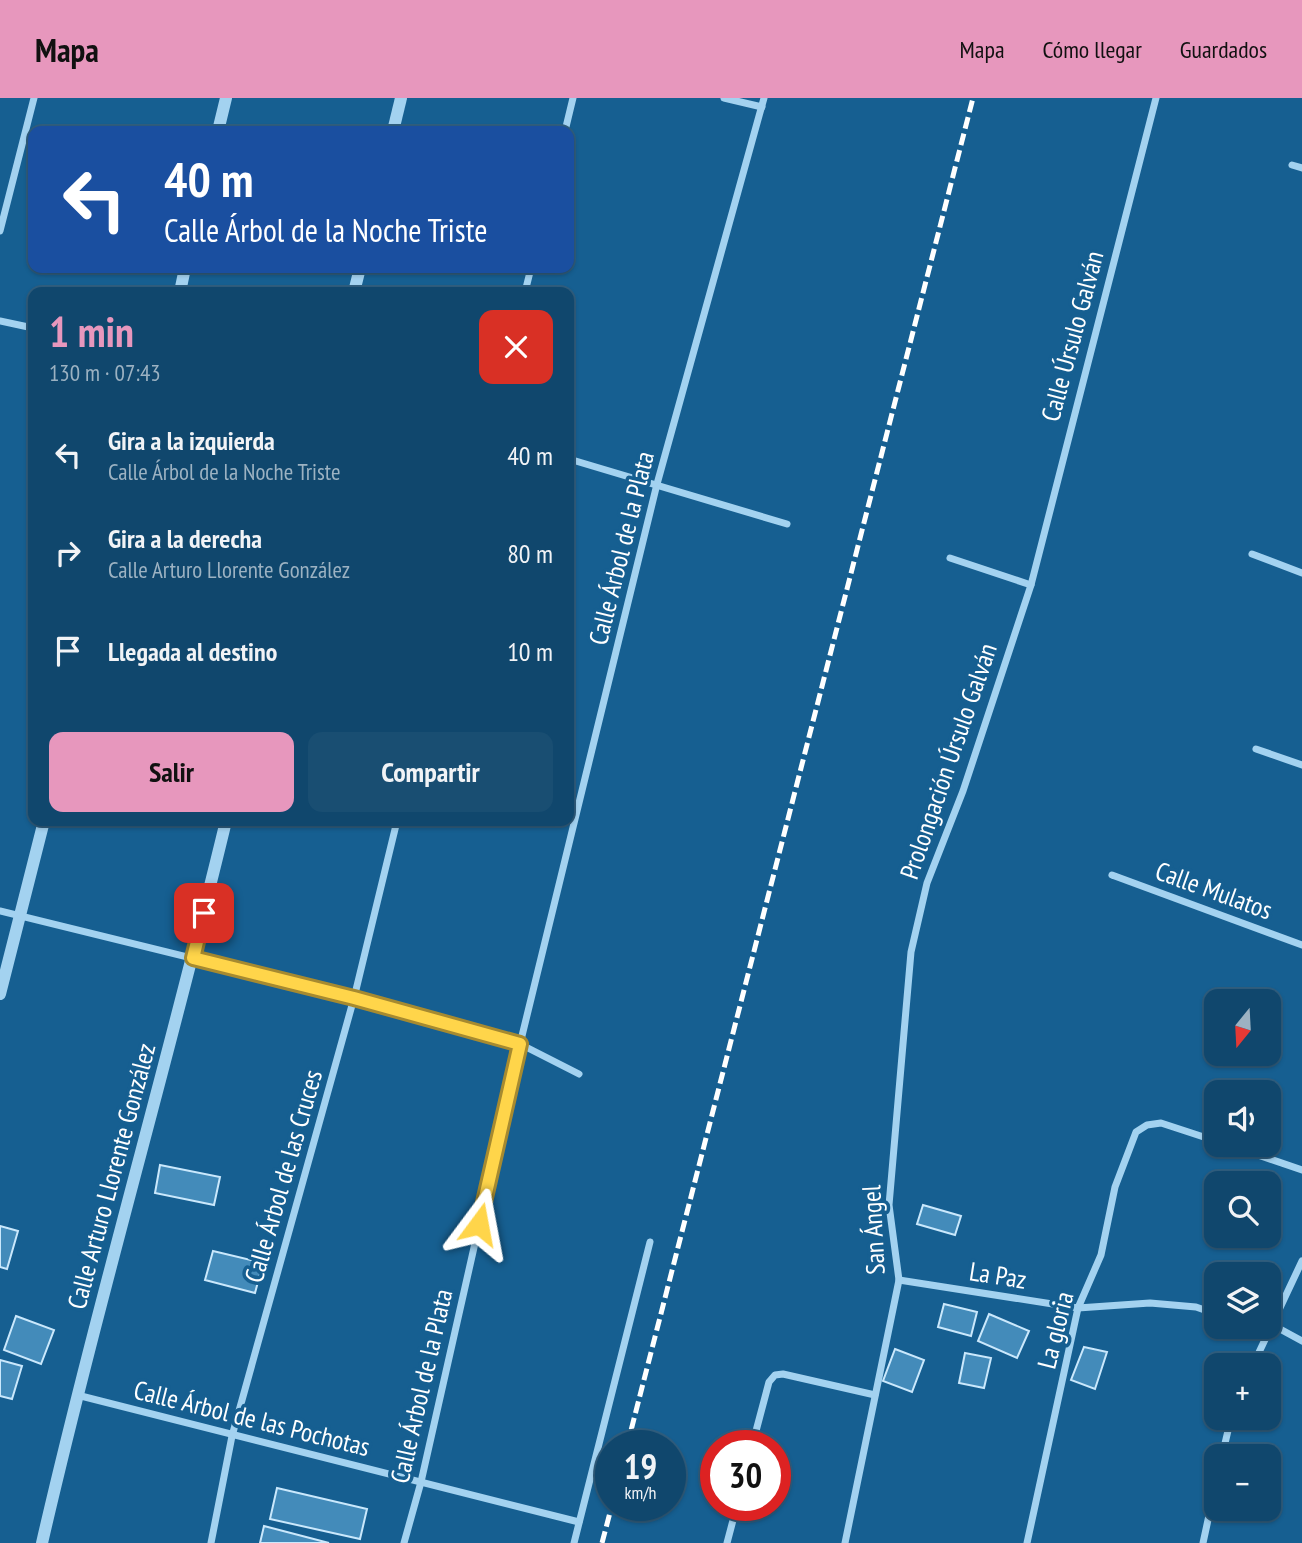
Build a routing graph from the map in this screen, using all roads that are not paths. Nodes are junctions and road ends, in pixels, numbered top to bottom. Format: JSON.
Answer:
{"nodes":[{"id":1,"x":34,"y":98,"type":"edge"},
{"id":2,"x":226,"y":98,"type":"edge"},
{"id":3,"x":401,"y":98,"type":"edge"},
{"id":4,"x":573,"y":98,"type":"edge"},
{"id":5,"x":724,"y":98,"type":"edge"},
{"id":6,"x":764,"y":98,"type":"edge"},
{"id":7,"x":1156,"y":98,"type":"edge"},
{"id":8,"x":762,"y":107,"type":"junction"},
{"id":9,"x":219,"y":126,"type":"edge"},
{"id":10,"x":394,"y":126,"type":"edge"},
{"id":11,"x":566,"y":126,"type":"edge"},
{"id":12,"x":1293,"y":165,"type":"dead end"},
{"id":13,"x":1302,"y":168,"type":"edge"},
{"id":14,"x":0,"y":231,"type":"edge"},
{"id":15,"x":0,"y":321,"type":"edge"},
{"id":16,"x":28,"y":327,"type":"edge"},
{"id":17,"x":574,"y":460,"type":"edge"},
{"id":18,"x":657,"y":484,"type":"junction"},
{"id":19,"x":787,"y":524,"type":"dead end"},
{"id":20,"x":1252,"y":554,"type":"dead end"},
{"id":21,"x":950,"y":558,"type":"dead end"},
{"id":22,"x":1302,"y":573,"type":"edge"},
{"id":23,"x":1031,"y":585,"type":"junction"},
{"id":24,"x":1256,"y":749,"type":"dead end"},
{"id":25,"x":1302,"y":765,"type":"edge"},
{"id":26,"x":574,"y":823,"type":"edge"},
{"id":27,"x":43,"y":826,"type":"edge"},
{"id":28,"x":225,"y":826,"type":"edge"},
{"id":29,"x":396,"y":826,"type":"edge"},
{"id":30,"x":573,"y":826,"type":"edge"},
{"id":31,"x":1112,"y":875,"type":"dead end"},
{"id":32,"x":0,"y":911,"type":"edge"},
{"id":33,"x":20,"y":915,"type":"junction"},
{"id":34,"x":1302,"y":945,"type":"edge"},
{"id":35,"x":911,"y":952,"type":"joint"},
{"id":36,"x":193,"y":958,"type":"junction"},
{"id":37,"x":0,"y":994,"type":"edge"},
{"id":38,"x":354,"y":998,"type":"junction"},
{"id":39,"x":520,"y":1044,"type":"junction"},
{"id":40,"x":579,"y":1074,"type":"dead end"},
{"id":41,"x":1204,"y":1137,"type":"edge"},
{"id":42,"x":1264,"y":1157,"type":"edge"},
{"id":43,"x":1302,"y":1170,"type":"edge"},
{"id":44,"x":650,"y":1242,"type":"dead end"},
{"id":45,"x":1302,"y":1261,"type":"edge"},
{"id":46,"x":899,"y":1280,"type":"junction"},
{"id":47,"x":1281,"y":1303,"type":"edge"},
{"id":48,"x":1078,"y":1308,"type":"junction"},
{"id":49,"x":1204,"y":1310,"type":"edge"},
{"id":50,"x":1281,"y":1329,"type":"edge"},
{"id":51,"x":1302,"y":1341,"type":"edge"},
{"id":52,"x":76,"y":1395,"type":"junction"},
{"id":53,"x":876,"y":1395,"type":"junction"},
{"id":54,"x":756,"y":1430,"type":"edge"},
{"id":55,"x":232,"y":1436,"type":"junction"},
{"id":56,"x":421,"y":1482,"type":"junction"},
{"id":57,"x":733,"y":1521,"type":"edge"},
{"id":58,"x":1208,"y":1521,"type":"edge"},
{"id":59,"x":579,"y":1522,"type":"junction"},
{"id":60,"x":42,"y":1543,"type":"edge"},
{"id":61,"x":211,"y":1543,"type":"edge"},
{"id":62,"x":404,"y":1543,"type":"edge"},
{"id":63,"x":574,"y":1543,"type":"edge"},
{"id":64,"x":727,"y":1543,"type":"edge"},
{"id":65,"x":845,"y":1543,"type":"edge"},
{"id":66,"x":1027,"y":1543,"type":"edge"},
{"id":67,"x":1203,"y":1543,"type":"edge"}],
"edges":[{"from":1,"to":14,"type":"street"},
{"from":2,"to":9,"type":"street"},
{"from":3,"to":10,"type":"street"},
{"from":4,"to":11,"type":"street"},
{"from":5,"to":8,"type":"street"},
{"from":6,"to":8,"type":"street","name":"Calle Árbol de la Plata"},
{"from":7,"to":23,"type":"street","name":"Calle Úrsulo Galván"},
{"from":8,"to":18,"type":"street","name":"Calle Árbol de la Plata"},
{"from":12,"to":13,"type":"street"},
{"from":15,"to":16,"type":"street"},
{"from":17,"to":18,"type":"street"},
{"from":18,"to":19,"type":"street"},
{"from":18,"to":26,"type":"street","name":"Calle Árbol de la Plata"},
{"from":20,"to":22,"type":"street"},
{"from":21,"to":23,"type":"street"},
{"from":23,"to":35,"type":"street","name":"Prolongación Úrsulo Galván"},
{"from":24,"to":25,"type":"street"},
{"from":27,"to":33,"type":"street"},
{"from":28,"to":36,"type":"street","name":"Calle Arturo Llorente González"},
{"from":29,"to":38,"type":"street","name":"Calle Árbol de las Cruces"},
{"from":30,"to":39,"type":"street","name":"Calle Árbol de la Plata"},
{"from":31,"to":34,"type":"street","name":"Calle Mulatos"},
{"from":32,"to":33,"type":"street"},
{"from":33,"to":36,"type":"street"},
{"from":33,"to":37,"type":"street"},
{"from":35,"to":46,"type":"street","name":"San Ángel"},
{"from":36,"to":38,"type":"street"},
{"from":36,"to":52,"type":"street","name":"Calle Arturo Llorente González"},
{"from":38,"to":39,"type":"street"},
{"from":38,"to":55,"type":"street","name":"Calle Árbol de las Cruces"},
{"from":39,"to":40,"type":"street"},
{"from":39,"to":56,"type":"street","name":"Calle Árbol de la Plata"},
{"from":41,"to":48,"type":"street","name":"La gloria"},
{"from":42,"to":43,"type":"street"},
{"from":44,"to":59,"type":"street"},
{"from":45,"to":47,"type":"street"},
{"from":46,"to":48,"type":"street","name":"La Paz"},
{"from":46,"to":53,"type":"street","name":"San Ángel"},
{"from":48,"to":49,"type":"street","name":"La Paz"},
{"from":48,"to":66,"type":"street","name":"La gloria"},
{"from":50,"to":51,"type":"street"},
{"from":52,"to":55,"type":"street","name":"Calle Árbol de las Pochotas"},
{"from":52,"to":60,"type":"street","name":"Calle Arturo Llorente González"},
{"from":53,"to":54,"type":"street"},
{"from":53,"to":65,"type":"street","name":"San Ángel"},
{"from":55,"to":56,"type":"street","name":"Calle Árbol de las Pochotas"},
{"from":55,"to":61,"type":"street","name":"Calle Árbol de las Cruces"},
{"from":56,"to":59,"type":"street","name":"Calle Árbol de las Pochotas"},
{"from":56,"to":62,"type":"street","name":"Calle Árbol de la Plata"},
{"from":57,"to":64,"type":"street"},
{"from":58,"to":67,"type":"street"},
{"from":59,"to":63,"type":"street"}]}
